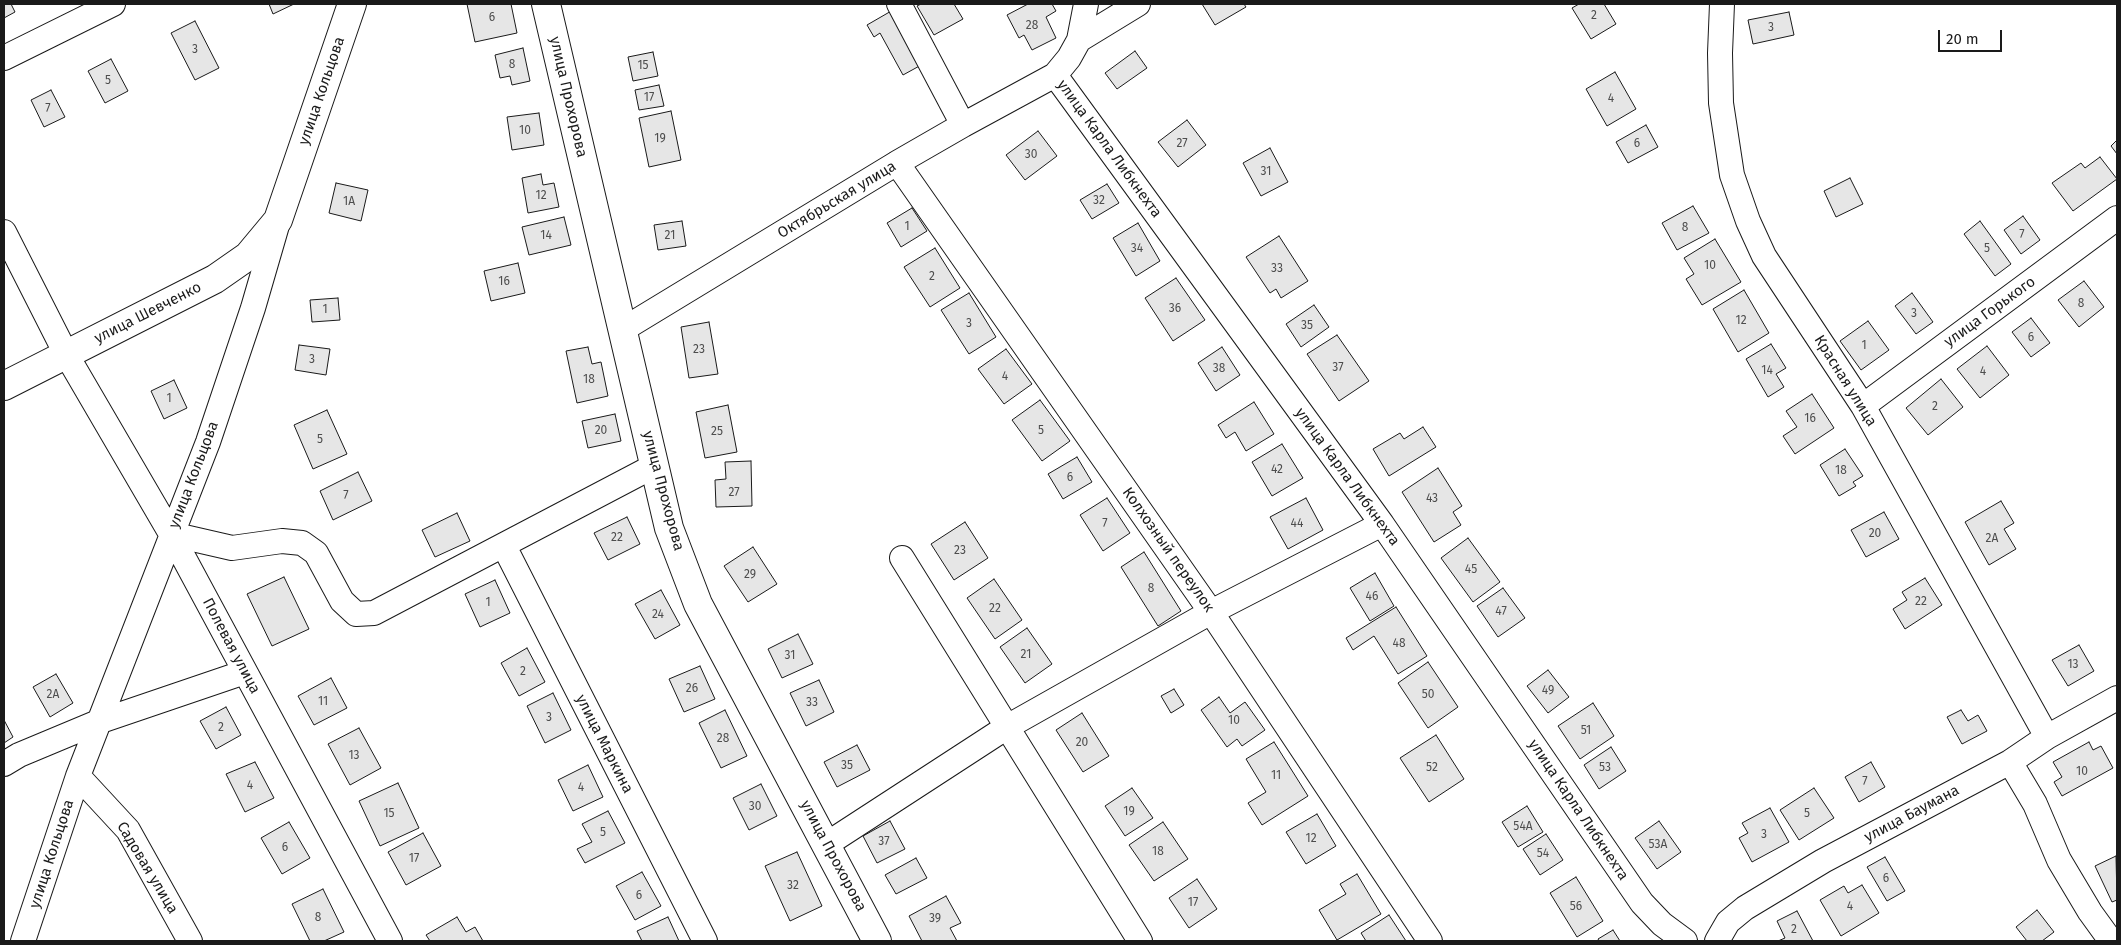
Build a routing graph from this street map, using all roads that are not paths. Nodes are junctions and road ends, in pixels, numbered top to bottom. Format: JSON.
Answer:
{"nodes":[{"id":1,"x":113,"y":4,"type":"edge"},
{"id":2,"x":352,"y":4,"type":"edge"},
{"id":3,"x":546,"y":4,"type":"edge"},
{"id":4,"x":899,"y":4,"type":"edge"},
{"id":5,"x":1086,"y":4,"type":"edge"},
{"id":6,"x":1138,"y":4,"type":"edge"},
{"id":7,"x":1722,"y":4,"type":"edge"},
{"id":8,"x":1079,"y":40,"type":"junction"},
{"id":9,"x":4,"y":58,"type":"edge"},
{"id":10,"x":1055,"y":75,"type":"junction"},
{"id":11,"x":963,"y":124,"type":"junction"},
{"id":12,"x":897,"y":163,"type":"junction"},
{"id":13,"x":2117,"y":218,"type":"edge"},
{"id":14,"x":278,"y":220,"type":"junction"},
{"id":15,"x":4,"y":232,"type":"edge"},
{"id":16,"x":622,"y":330,"type":"junction"},
{"id":17,"x":66,"y":354,"type":"junction"},
{"id":18,"x":4,"y":386,"type":"edge"},
{"id":19,"x":1863,"y":406,"type":"junction"},
{"id":20,"x":654,"y":466,"type":"junction"},
{"id":21,"x":1382,"y":524,"type":"junction"},
{"id":22,"x":171,"y":534,"type":"junction"},
{"id":23,"x":504,"y":546,"type":"junction"},
{"id":24,"x":902,"y":558,"type":"dead end"},
{"id":25,"x":1211,"y":612,"type":"junction"},
{"id":26,"x":245,"y":672,"type":"junction"},
{"id":27,"x":2117,"y":698,"type":"edge"},
{"id":28,"x":98,"y":722,"type":"junction"},
{"id":29,"x":1007,"y":727,"type":"junction"},
{"id":30,"x":2046,"y":737,"type":"junction"},
{"id":31,"x":2010,"y":762,"type":"junction"},
{"id":32,"x":4,"y":764,"type":"edge"},
{"id":33,"x":78,"y":776,"type":"junction"},
{"id":34,"x":827,"y":844,"type":"junction"},
{"id":35,"x":23,"y":941,"type":"edge"},
{"id":36,"x":190,"y":941,"type":"edge"},
{"id":37,"x":390,"y":941,"type":"edge"},
{"id":38,"x":705,"y":941,"type":"edge"},
{"id":39,"x":877,"y":941,"type":"edge"},
{"id":40,"x":1140,"y":941,"type":"edge"},
{"id":41,"x":1430,"y":941,"type":"edge"},
{"id":42,"x":1685,"y":941,"type":"edge"},
{"id":43,"x":1718,"y":941,"type":"edge"},
{"id":44,"x":2111,"y":941,"type":"edge"}],
"edges":[{"from":1,"to":9,"type":"street"},
{"from":2,"to":14,"type":"main road","name":"улица Кольцова"},
{"from":3,"to":16,"type":"main road","name":"улица Прохорова"},
{"from":4,"to":11,"type":"street"},
{"from":5,"to":8,"type":"street","name":"улица Карла Либкнехта"},
{"from":6,"to":8,"type":"street"},
{"from":7,"to":19,"type":"street","name":"Красная улица"},
{"from":8,"to":10,"type":"street","name":"улица Карла Либкнехта"},
{"from":10,"to":11,"type":"street","name":"Октябрьская улица"},
{"from":10,"to":21,"type":"street","name":"улица Карла Либкнехта"},
{"from":11,"to":12,"type":"street","name":"Октябрьская улица"},
{"from":12,"to":16,"type":"street","name":"Октябрьская улица"},
{"from":12,"to":25,"type":"street","name":"Колхозный переулок"},
{"from":13,"to":19,"type":"street","name":"улица Горького"},
{"from":14,"to":17,"type":"main road","name":"улица Шевченко"},
{"from":14,"to":22,"type":"street","name":"улица Кольцова"},
{"from":15,"to":17,"type":"street","name":"Полевая улица"},
{"from":16,"to":20,"type":"main road","name":"улица Прохорова"},
{"from":17,"to":18,"type":"main road","name":"улица Шевченко"},
{"from":17,"to":22,"type":"street","name":"Полевая улица"},
{"from":19,"to":30,"type":"street","name":"Красная улица"},
{"from":20,"to":23,"type":"street"},
{"from":20,"to":34,"type":"main road","name":"улица Прохорова"},
{"from":21,"to":25,"type":"street"},
{"from":21,"to":42,"type":"street","name":"улица Карла Либкнехта"},
{"from":22,"to":23,"type":"street"},
{"from":22,"to":26,"type":"street","name":"Полевая улица"},
{"from":22,"to":28,"type":"street","name":"улица Кольцова"},
{"from":23,"to":38,"type":"street","name":"улица Маркина"},
{"from":24,"to":29,"type":"street"},
{"from":25,"to":29,"type":"street"},
{"from":25,"to":41,"type":"street","name":"Колхозный переулок"},
{"from":26,"to":28,"type":"street"},
{"from":26,"to":37,"type":"street","name":"Полевая улица"},
{"from":27,"to":30,"type":"street","name":"улица Баумана"},
{"from":28,"to":32,"type":"street"},
{"from":28,"to":33,"type":"street","name":"улица Кольцова"},
{"from":29,"to":34,"type":"street"},
{"from":29,"to":40,"type":"street"},
{"from":30,"to":31,"type":"street","name":"улица Баумана"},
{"from":31,"to":43,"type":"street","name":"улица Баумана"},
{"from":31,"to":44,"type":"street"},
{"from":33,"to":35,"type":"street","name":"улица Кольцова"},
{"from":33,"to":36,"type":"street","name":"Садовая улица"},
{"from":34,"to":39,"type":"main road","name":"улица Прохорова"}]}
